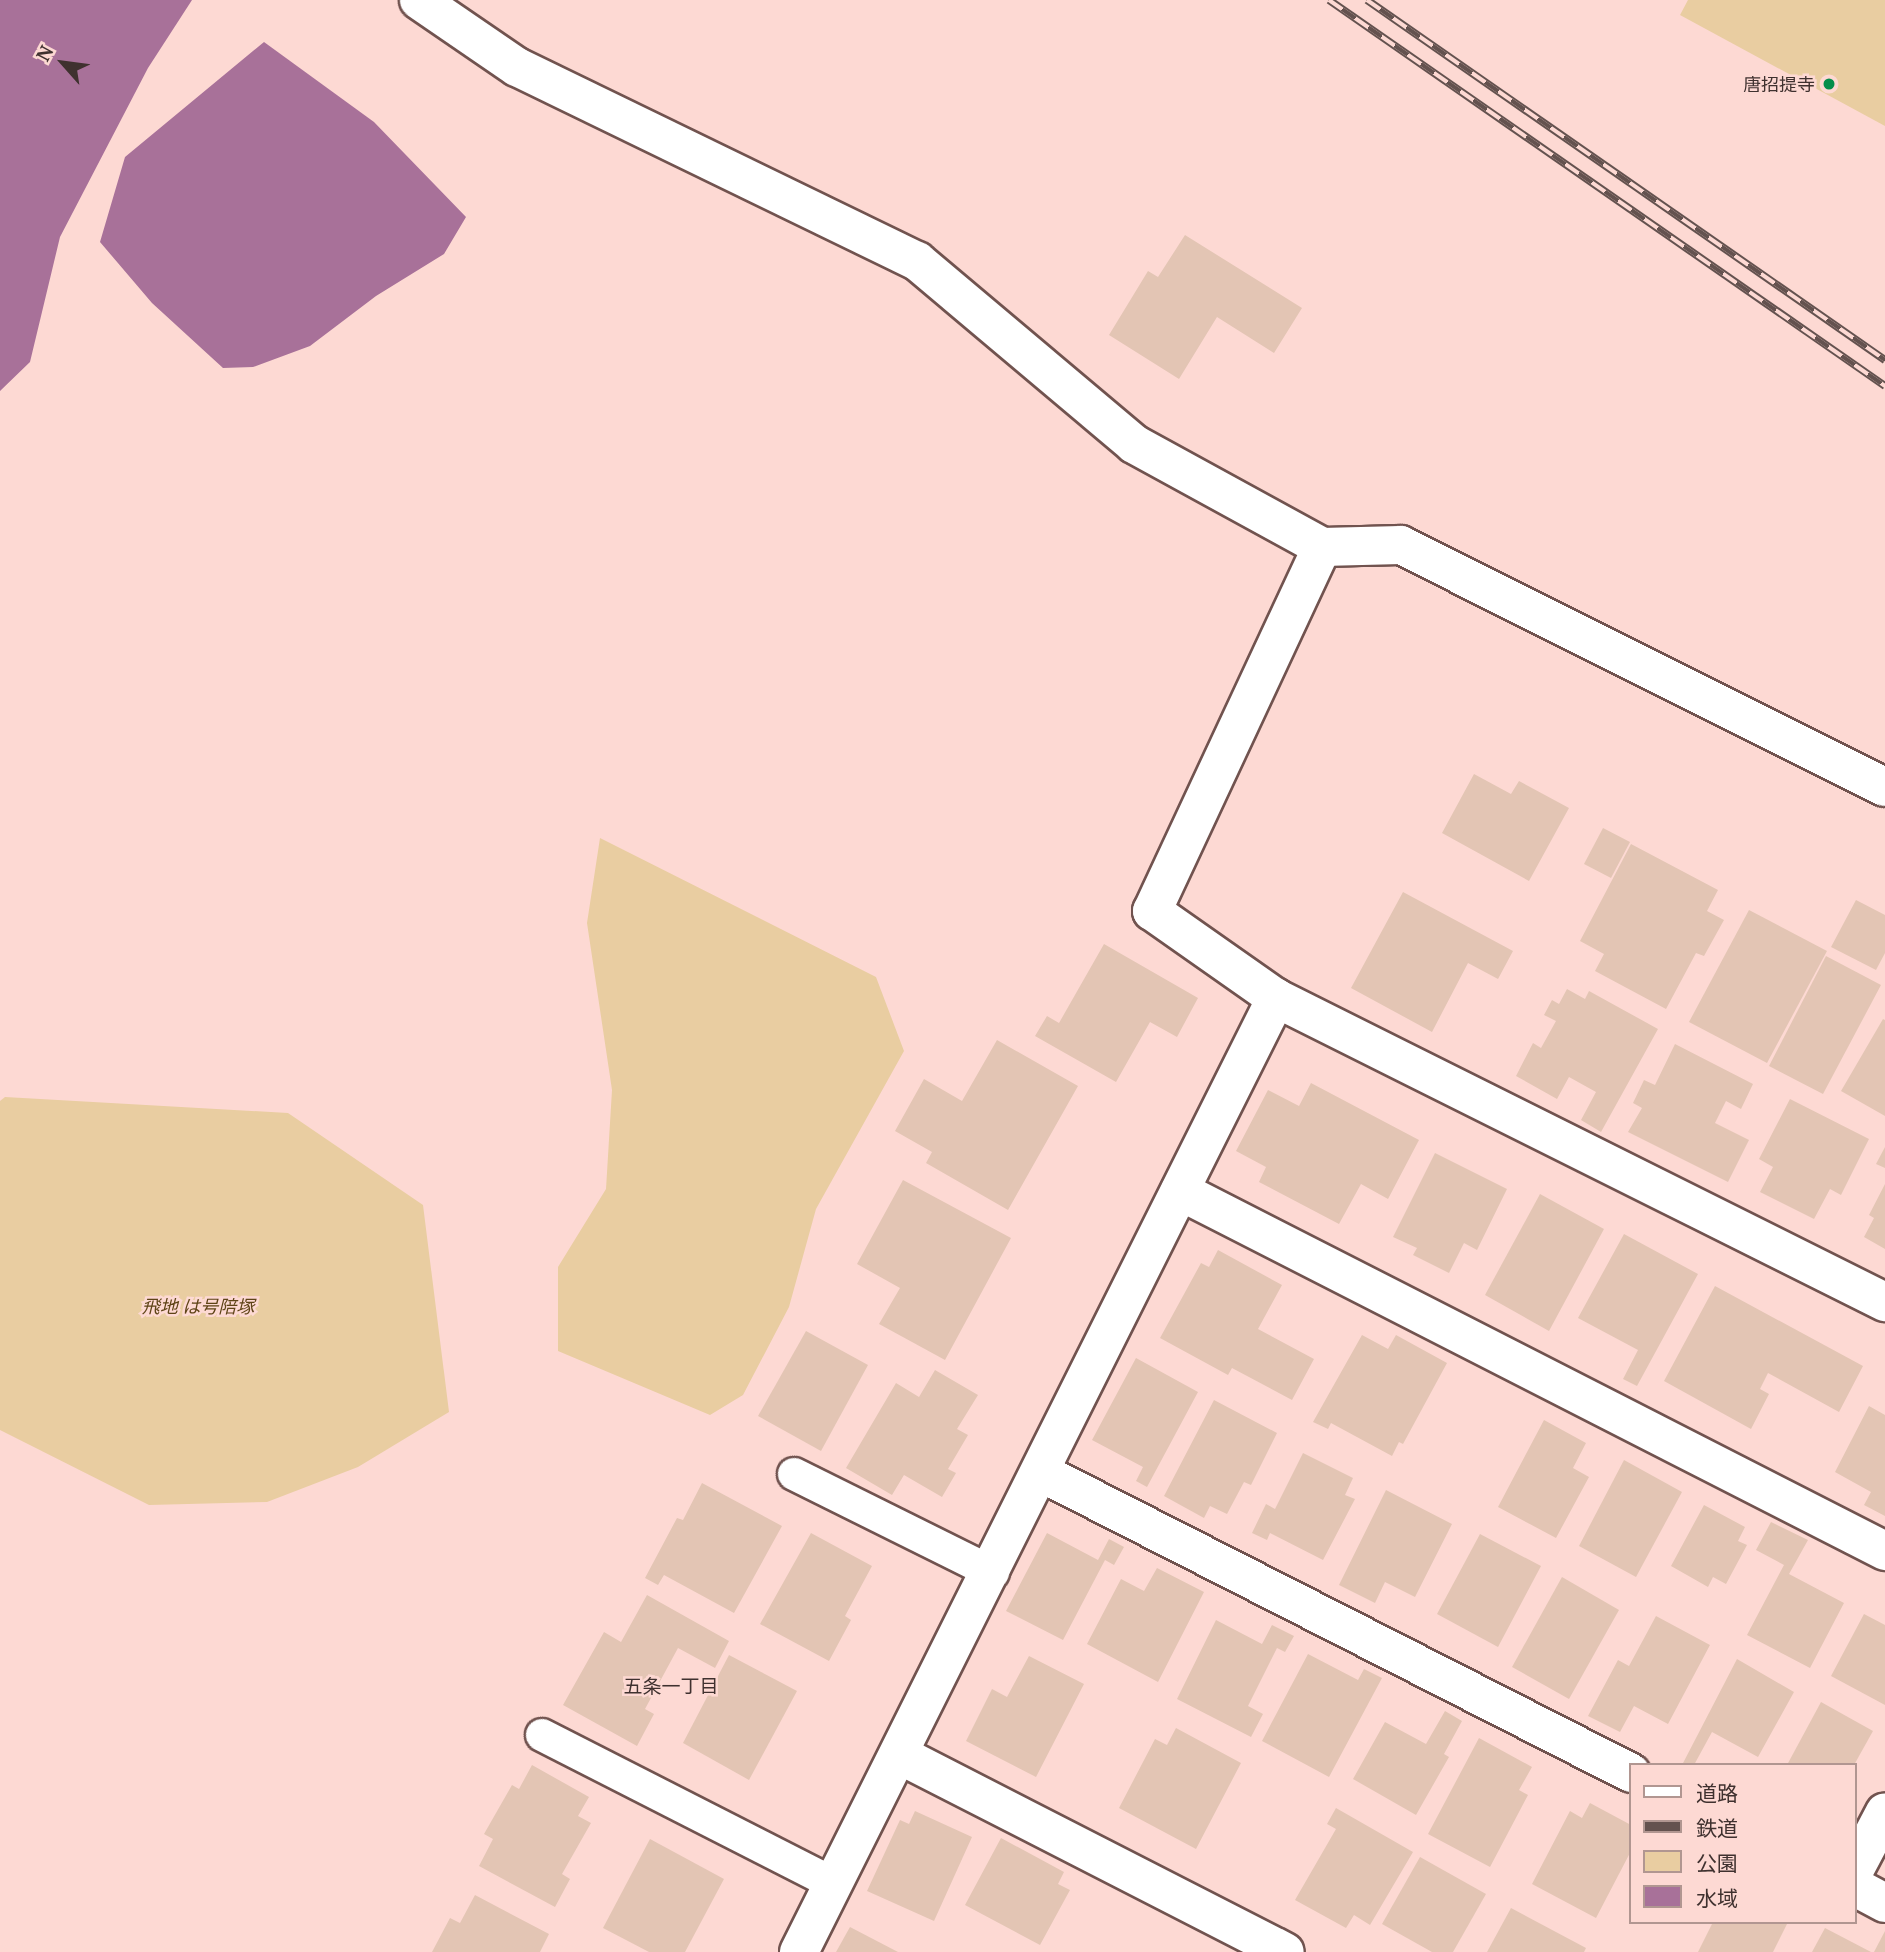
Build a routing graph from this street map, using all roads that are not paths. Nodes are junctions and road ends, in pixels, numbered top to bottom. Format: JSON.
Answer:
{"nodes":[{"id":1,"x":419,"y":0,"type":"edge"},
{"id":2,"x":1322,"y":547,"type":"junction"},
{"id":3,"x":1885,"y":787,"type":"edge"},
{"id":4,"x":1276,"y":998,"type":"junction"},
{"id":5,"x":1181,"y":1191,"type":"junction"},
{"id":6,"x":1885,"y":1302,"type":"edge"},
{"id":7,"x":1042,"y":1473,"type":"junction"},
{"id":8,"x":794,"y":1474,"type":"dead end"},
{"id":9,"x":1885,"y":1551,"type":"edge"},
{"id":10,"x":993,"y":1573,"type":"junction"},
{"id":11,"x":542,"y":1735,"type":"dead end"},
{"id":12,"x":900,"y":1755,"type":"junction"},
{"id":13,"x":1630,"y":1772,"type":"edge"},
{"id":14,"x":1885,"y":1812,"type":"edge"},
{"id":15,"x":1857,"y":1865,"type":"edge"},
{"id":16,"x":834,"y":1884,"type":"junction"},
{"id":17,"x":1857,"y":1889,"type":"edge"},
{"id":18,"x":1885,"y":1903,"type":"edge"},
{"id":19,"x":799,"y":1952,"type":"edge"},
{"id":20,"x":1285,"y":1952,"type":"edge"}],
"edges":[{"from":1,"to":2,"type":"street"},
{"from":2,"to":3,"type":"street"},
{"from":2,"to":4,"type":"street"},
{"from":4,"to":5,"type":"street"},
{"from":4,"to":6,"type":"street"},
{"from":5,"to":7,"type":"street"},
{"from":5,"to":9,"type":"street"},
{"from":7,"to":10,"type":"street"},
{"from":7,"to":13,"type":"street"},
{"from":8,"to":10,"type":"lane"},
{"from":10,"to":12,"type":"street"},
{"from":11,"to":16,"type":"lane"},
{"from":12,"to":16,"type":"street"},
{"from":12,"to":20,"type":"street"},
{"from":14,"to":15,"type":"street"},
{"from":16,"to":19,"type":"street"},
{"from":17,"to":18,"type":"street"}]}
